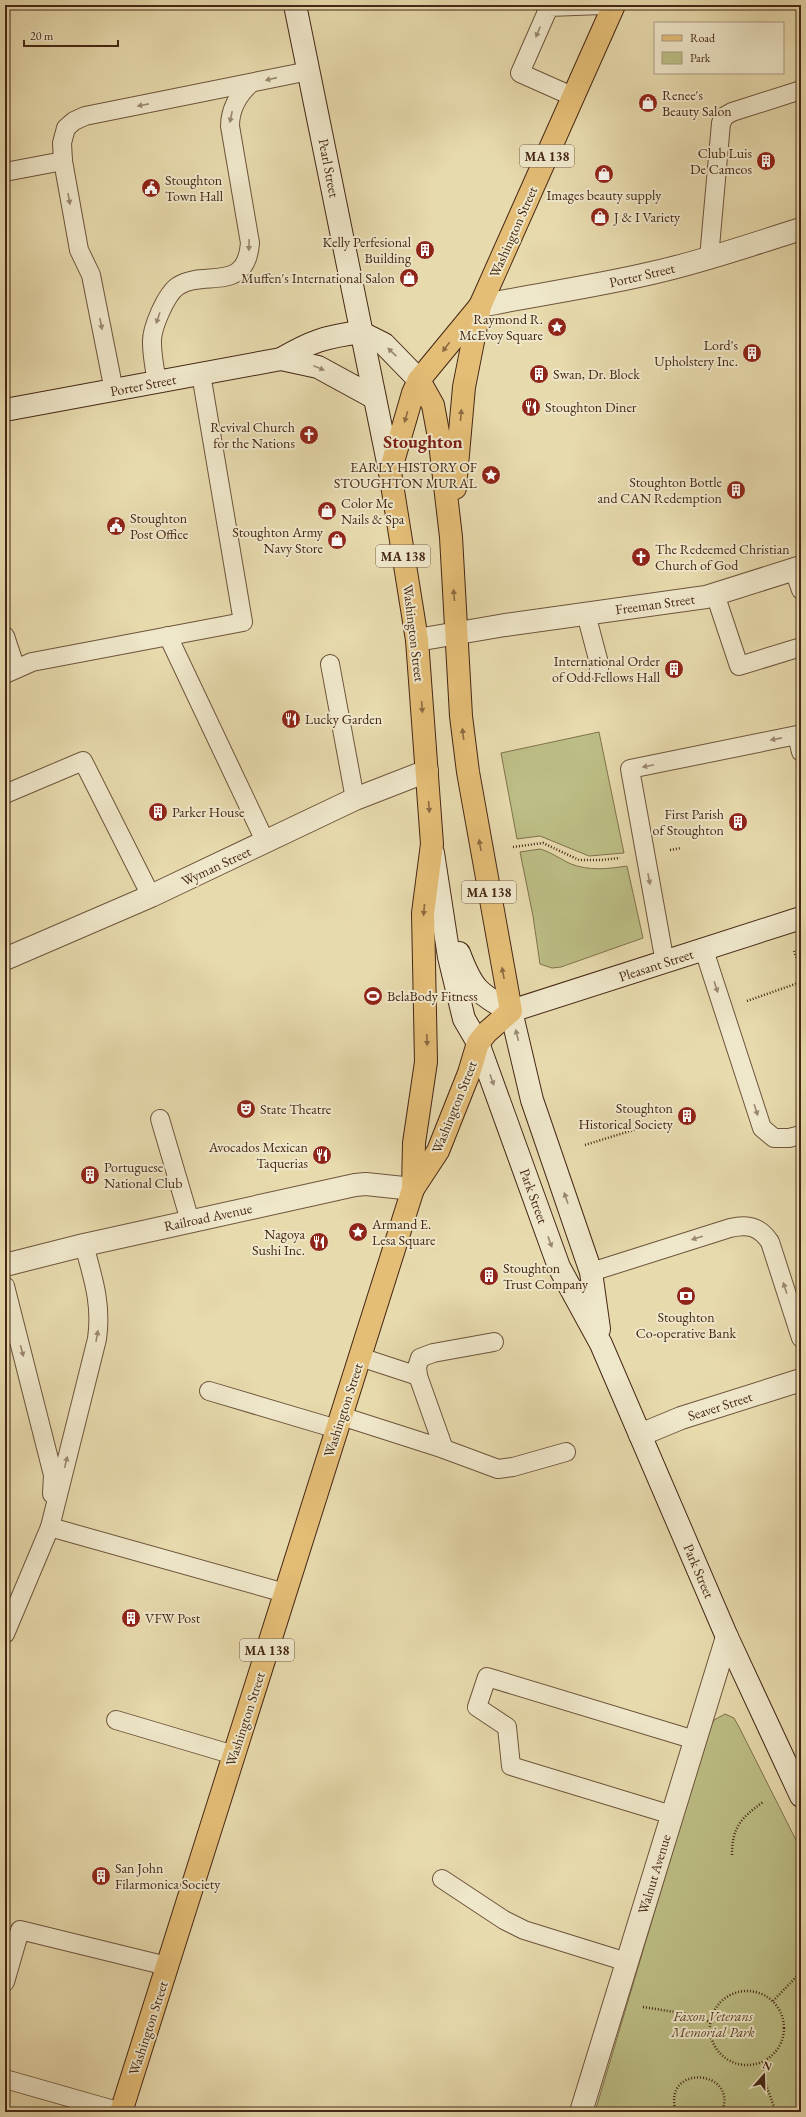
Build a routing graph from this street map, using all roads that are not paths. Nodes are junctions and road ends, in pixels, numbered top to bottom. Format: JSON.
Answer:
{"nodes":[{"id":1,"x":295,"y":5,"type":"edge"},
{"id":2,"x":602,"y":5,"type":"edge"},
{"id":3,"x":614,"y":5,"type":"edge"},
{"id":4,"x":309,"y":71,"type":"junction"},
{"id":5,"x":250,"y":84,"type":"junction"},
{"id":6,"x":801,"y":90,"type":"edge"},
{"id":7,"x":574,"y":97,"type":"junction"},
{"id":8,"x":63,"y":161,"type":"junction"},
{"id":9,"x":5,"y":172,"type":"edge"},
{"id":10,"x":801,"y":229,"type":"edge"},
{"id":11,"x":709,"y":258,"type":"junction"},
{"id":12,"x":480,"y":306,"type":"junction"},
{"id":13,"x":360,"y":332,"type":"junction"},
{"id":14,"x":281,"y":359,"type":"junction"},
{"id":15,"x":201,"y":374,"type":"junction"},
{"id":16,"x":419,"y":380,"type":"junction"},
{"id":17,"x":157,"y":383,"type":"junction"},
{"id":18,"x":114,"y":391,"type":"junction"},
{"id":19,"x":373,"y":397,"type":"junction"},
{"id":20,"x":5,"y":410,"type":"edge"},
{"id":21,"x":390,"y":472,"type":"junction"},
{"id":22,"x":451,"y":538,"type":"junction"},
{"id":23,"x":798,"y":568,"type":"edge"},
{"id":24,"x":801,"y":590,"type":"edge"},
{"id":25,"x":716,"y":594,"type":"junction"},
{"id":26,"x":586,"y":614,"type":"junction"},
{"id":27,"x":457,"y":633,"type":"junction"},
{"id":28,"x":5,"y":636,"type":"edge"},
{"id":29,"x":168,"y":636,"type":"junction"},
{"id":30,"x":417,"y":640,"type":"junction"},
{"id":31,"x":801,"y":647,"type":"edge"},
{"id":32,"x":330,"y":664,"type":"dead end"},
{"id":33,"x":11,"y":671,"type":"edge"},
{"id":34,"x":599,"y":672,"type":"dead end"},
{"id":35,"x":801,"y":752,"type":"edge"},
{"id":36,"x":427,"y":771,"type":"junction"},
{"id":37,"x":5,"y":794,"type":"edge"},
{"id":38,"x":355,"y":798,"type":"junction"},
{"id":39,"x":266,"y":842,"type":"junction"},
{"id":40,"x":432,"y":844,"type":"junction"},
{"id":41,"x":151,"y":896,"type":"junction"},
{"id":42,"x":441,"y":901,"type":"junction"},
{"id":43,"x":801,"y":918,"type":"edge"},
{"id":44,"x":704,"y":950,"type":"junction"},
{"id":45,"x":5,"y":959,"type":"edge"},
{"id":46,"x":664,"y":962,"type":"junction"},
{"id":47,"x":511,"y":1011,"type":"junction"},
{"id":48,"x":478,"y":1043,"type":"junction"},
{"id":49,"x":532,"y":1100,"type":"joint"},
{"id":50,"x":160,"y":1119,"type":"dead end"},
{"id":51,"x":801,"y":1135,"type":"edge"},
{"id":52,"x":413,"y":1189,"type":"junction"},
{"id":53,"x":190,"y":1221,"type":"junction"},
{"id":54,"x":84,"y":1245,"type":"junction"},
{"id":55,"x":5,"y":1265,"type":"edge"},
{"id":56,"x":591,"y":1272,"type":"junction"},
{"id":57,"x":5,"y":1286,"type":"edge"},
{"id":58,"x":801,"y":1338,"type":"edge"},
{"id":59,"x":494,"y":1342,"type":"dead end"},
{"id":60,"x":601,"y":1344,"type":"junction"},
{"id":61,"x":360,"y":1357,"type":"junction"},
{"id":62,"x":418,"y":1376,"type":"junction"},
{"id":63,"x":801,"y":1380,"type":"edge"},
{"id":64,"x":209,"y":1391,"type":"dead end"},
{"id":65,"x":339,"y":1423,"type":"junction"},
{"id":66,"x":640,"y":1434,"type":"junction"},
{"id":67,"x":444,"y":1449,"type":"junction"},
{"id":68,"x":566,"y":1452,"type":"dead end"},
{"id":69,"x":50,"y":1528,"type":"junction"},
{"id":70,"x":285,"y":1593,"type":"junction"},
{"id":71,"x":5,"y":1634,"type":"edge"},
{"id":72,"x":726,"y":1637,"type":"junction"},
{"id":73,"x":116,"y":1720,"type":"dead end"},
{"id":74,"x":695,"y":1740,"type":"junction"},
{"id":75,"x":234,"y":1755,"type":"junction"},
{"id":76,"x":801,"y":1796,"type":"edge"},
{"id":77,"x":672,"y":1815,"type":"junction"},
{"id":78,"x":442,"y":1879,"type":"dead end"},
{"id":79,"x":627,"y":1962,"type":"junction"},
{"id":80,"x":167,"y":1966,"type":"junction"},
{"id":81,"x":5,"y":1982,"type":"edge"},
{"id":82,"x":5,"y":2079,"type":"edge"},
{"id":83,"x":121,"y":2112,"type":"edge"},
{"id":84,"x":581,"y":2112,"type":"edge"}],
"edges":[{"from":1,"to":4,"type":"main road","name":"Pearl Street"},
{"from":2,"to":7,"type":"lane","one_way":true},
{"from":3,"to":7,"type":"main road","name":"Washington Street","number":"MA 138"},
{"from":4,"to":5,"type":"lane","one_way":true},
{"from":4,"to":13,"type":"main road","name":"Pearl Street"},
{"from":5,"to":8,"type":"lane","one_way":true},
{"from":5,"to":17,"type":"lane","one_way":true},
{"from":6,"to":11,"type":"lane"},
{"from":7,"to":12,"type":"main road","name":"Washington Street","number":"MA 138"},
{"from":8,"to":9,"type":"lane"},
{"from":8,"to":18,"type":"lane","one_way":true},
{"from":10,"to":11,"type":"main road","name":"Porter Street"},
{"from":11,"to":12,"type":"main road","name":"Porter Street"},
{"from":12,"to":16,"type":"main road","name":"Washington Street","number":"MA 138","one_way":true},
{"from":22,"to":12,"type":"main road","name":"Washington Street","number":"MA 138","one_way":true},
{"from":13,"to":14,"type":"main road","name":"Porter Street"},
{"from":16,"to":13,"type":"main road","number":"MA 138","one_way":true},
{"from":13,"to":19,"type":"main road","name":"Pearl Street","number":"MA 138"},
{"from":14,"to":15,"type":"main road","name":"Porter Street"},
{"from":14,"to":19,"type":"main road","name":"Porter Street","one_way":true},
{"from":15,"to":17,"type":"main road","name":"Porter Street"},
{"from":15,"to":29,"type":"lane"},
{"from":16,"to":21,"type":"main road","name":"Washington Street","number":"MA 138","one_way":true},
{"from":16,"to":22,"type":"main road","name":"Washington Street","number":"MA 138"},
{"from":17,"to":18,"type":"main road","name":"Porter Street"},
{"from":18,"to":20,"type":"main road","name":"Porter Street"},
{"from":19,"to":21,"type":"main road","name":"Pearl Street","number":"MA 138"},
{"from":21,"to":30,"type":"main road","name":"Washington Street","number":"MA 138"},
{"from":27,"to":22,"type":"main road","name":"Washington Street","number":"MA 138","one_way":true},
{"from":23,"to":24,"type":"lane"},
{"from":23,"to":25,"type":"main road","name":"Freeman Street"},
{"from":25,"to":26,"type":"main road","name":"Freeman Street"},
{"from":25,"to":31,"type":"lane"},
{"from":26,"to":27,"type":"main road","name":"Freeman Street"},
{"from":26,"to":34,"type":"lane"},
{"from":27,"to":30,"type":"main road"},
{"from":47,"to":27,"type":"main road","name":"Washington Street","number":"MA 138","one_way":true},
{"from":28,"to":33,"type":"lane"},
{"from":29,"to":33,"type":"lane"},
{"from":29,"to":39,"type":"lane"},
{"from":30,"to":36,"type":"main road","name":"Washington Street","number":"MA 138","one_way":true},
{"from":32,"to":38,"type":"lane"},
{"from":35,"to":46,"type":"lane","one_way":true},
{"from":36,"to":38,"type":"main road","name":"Wyman Street"},
{"from":36,"to":40,"type":"main road","name":"Washington Street","number":"MA 138","one_way":true},
{"from":37,"to":41,"type":"lane"},
{"from":38,"to":39,"type":"main road","name":"Wyman Street"},
{"from":39,"to":41,"type":"main road","name":"Wyman Street"},
{"from":40,"to":42,"type":"main road","name":"Washington Street","number":"MA 138"},
{"from":40,"to":52,"type":"main road","name":"Washington Street","number":"MA 138","one_way":true},
{"from":41,"to":45,"type":"main road","name":"Wyman Street"},
{"from":42,"to":47,"type":"main road","name":"Washington Street","number":"MA 138"},
{"from":42,"to":48,"type":"main road","name":"Washington Street","number":"MA 138"},
{"from":43,"to":44,"type":"main road","name":"Pleasant Street"},
{"from":44,"to":46,"type":"main road","name":"Pleasant Street"},
{"from":44,"to":51,"type":"lane","one_way":true},
{"from":46,"to":47,"type":"main road","name":"Pleasant Street"},
{"from":47,"to":48,"type":"main road","name":"Washington Street","number":"MA 138"},
{"from":49,"to":47,"type":"main road","name":"Washington Street","number":"MA 138","one_way":true},
{"from":48,"to":52,"type":"main road","name":"Washington Street","number":"MA 138"},
{"from":48,"to":60,"type":"main road","name":"Park Street","one_way":true},
{"from":56,"to":49,"type":"main road","name":"Park Street","one_way":true},
{"from":50,"to":53,"type":"lane"},
{"from":52,"to":53,"type":"main road","name":"Railroad Avenue"},
{"from":52,"to":61,"type":"main road","name":"Washington Street","number":"MA 138"},
{"from":53,"to":54,"type":"main road","name":"Railroad Avenue"},
{"from":54,"to":55,"type":"main road","name":"Railroad Avenue"},
{"from":69,"to":54,"type":"lane","one_way":true},
{"from":58,"to":56,"type":"lane","one_way":true},
{"from":56,"to":60,"type":"main road","name":"Park Street"},
{"from":57,"to":69,"type":"lane","one_way":true},
{"from":59,"to":62,"type":"lane"},
{"from":60,"to":66,"type":"main road","name":"Park Street"},
{"from":61,"to":62,"type":"lane"},
{"from":61,"to":65,"type":"main road","name":"Washington Street","number":"MA 138"},
{"from":62,"to":67,"type":"lane"},
{"from":63,"to":66,"type":"main road","name":"Seaver Street"},
{"from":64,"to":65,"type":"lane"},
{"from":65,"to":67,"type":"lane"},
{"from":65,"to":70,"type":"main road","name":"Washington Street","number":"MA 138"},
{"from":66,"to":72,"type":"main road","name":"Park Street"},
{"from":67,"to":68,"type":"lane"},
{"from":69,"to":70,"type":"lane"},
{"from":69,"to":71,"type":"lane"},
{"from":70,"to":75,"type":"main road","name":"Washington Street","number":"MA 138"},
{"from":72,"to":74,"type":"main road","name":"Walnut Avenue"},
{"from":72,"to":76,"type":"main road","name":"Park Street"},
{"from":73,"to":75,"type":"lane"},
{"from":74,"to":77,"type":"main road","name":"Walnut Avenue"},
{"from":74,"to":77,"type":"lane"},
{"from":75,"to":80,"type":"main road","name":"Washington Street","number":"MA 138"},
{"from":77,"to":79,"type":"main road","name":"Walnut Avenue"},
{"from":78,"to":79,"type":"lane"},
{"from":79,"to":84,"type":"main road","name":"Walnut Avenue"},
{"from":80,"to":81,"type":"lane"},
{"from":80,"to":83,"type":"main road","name":"Washington Street","number":"MA 138"},
{"from":82,"to":83,"type":"lane"}]}
